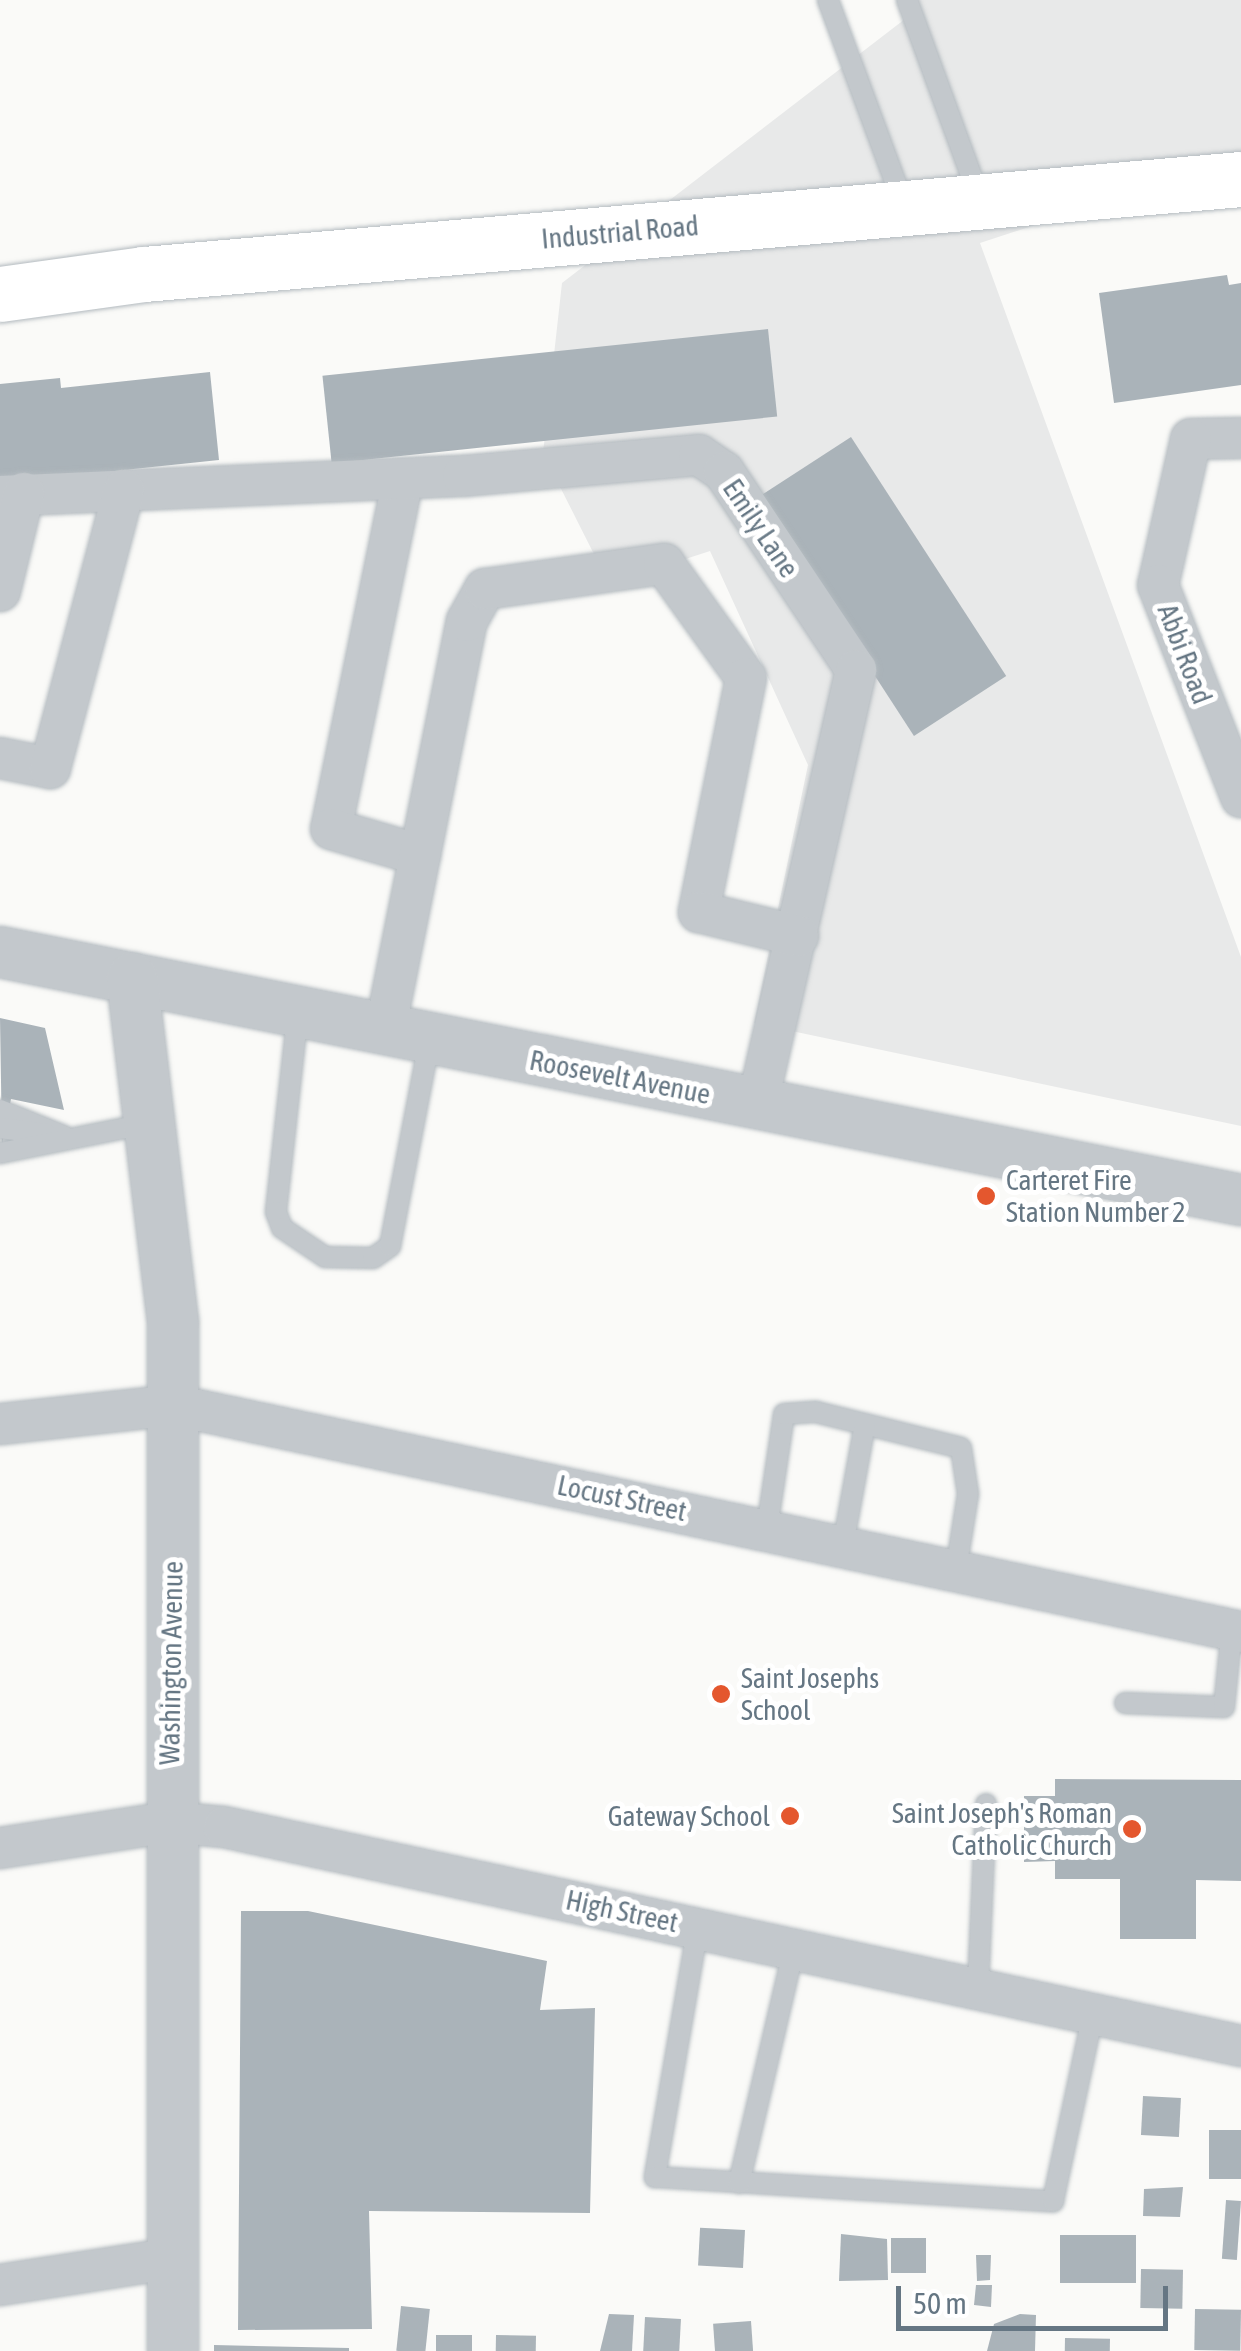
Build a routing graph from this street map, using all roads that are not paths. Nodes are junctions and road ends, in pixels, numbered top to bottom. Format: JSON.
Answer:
{"nodes":[{"id":1,"x":828,"y":0,"type":"edge"},
{"id":2,"x":907,"y":0,"type":"edge"},
{"id":3,"x":1241,"y":179,"type":"edge"},
{"id":4,"x":980,"y":202,"type":"junction"},
{"id":5,"x":904,"y":208,"type":"junction"},
{"id":6,"x":0,"y":294,"type":"edge"},
{"id":7,"x":1241,"y":438,"type":"edge"},
{"id":8,"x":403,"y":479,"type":"junction"},
{"id":9,"x":124,"y":490,"type":"junction"},
{"id":10,"x":12,"y":494,"type":"edge"},
{"id":11,"x":0,"y":591,"type":"edge"},
{"id":12,"x":0,"y":758,"type":"edge"},
{"id":13,"x":1241,"y":796,"type":"edge"},
{"id":14,"x":420,"y":856,"type":"junction"},
{"id":15,"x":798,"y":936,"type":"junction"},
{"id":16,"x":0,"y":952,"type":"edge"},
{"id":17,"x":132,"y":978,"type":"junction"},
{"id":18,"x":298,"y":1012,"type":"junction"},
{"id":19,"x":408,"y":1035,"type":"junction"},
{"id":20,"x":757,"y":1105,"type":"junction"},
{"id":21,"x":0,"y":1110,"type":"edge"},
{"id":22,"x":154,"y":1122,"type":"junction"},
{"id":23,"x":0,"y":1128,"type":"edge"},
{"id":24,"x":64,"y":1136,"type":"junction"},
{"id":25,"x":0,"y":1153,"type":"edge"},
{"id":26,"x":1241,"y":1200,"type":"edge"},
{"id":27,"x":174,"y":1405,"type":"junction"},
{"id":28,"x":0,"y":1424,"type":"edge"},
{"id":29,"x":865,"y":1424,"type":"junction"},
{"id":30,"x":767,"y":1528,"type":"junction"},
{"id":31,"x":843,"y":1545,"type":"junction"},
{"id":32,"x":956,"y":1570,"type":"junction"},
{"id":33,"x":1236,"y":1631,"type":"edge"},
{"id":34,"x":1125,"y":1704,"type":"dead end"},
{"id":35,"x":986,"y":1804,"type":"dead end"},
{"id":36,"x":169,"y":1822,"type":"junction"},
{"id":37,"x":0,"y":1848,"type":"edge"},
{"id":38,"x":698,"y":1927,"type":"junction"},
{"id":39,"x":794,"y":1948,"type":"junction"},
{"id":40,"x":978,"y":1988,"type":"junction"},
{"id":41,"x":1092,"y":2014,"type":"junction"},
{"id":42,"x":1241,"y":2046,"type":"edge"},
{"id":43,"x":739,"y":2183,"type":"junction"},
{"id":44,"x":175,"y":2258,"type":"junction"},
{"id":45,"x":0,"y":2285,"type":"edge"},
{"id":46,"x":173,"y":2351,"type":"edge"}],
"edges":[{"from":1,"to":5,"type":"lane"},
{"from":2,"to":4,"type":"lane"},
{"from":3,"to":4,"type":"main road","name":"Industrial Road"},
{"from":4,"to":5,"type":"main road","name":"Industrial Road"},
{"from":5,"to":6,"type":"main road","name":"Industrial Road"},
{"from":7,"to":13,"type":"street","name":"Abbi Road"},
{"from":8,"to":9,"type":"street","name":"Emily Lane"},
{"from":8,"to":14,"type":"street"},
{"from":8,"to":15,"type":"street","name":"Emily Lane"},
{"from":9,"to":10,"type":"street","name":"Emily Lane"},
{"from":9,"to":12,"type":"street"},
{"from":10,"to":11,"type":"street"},
{"from":14,"to":15,"type":"street"},
{"from":14,"to":19,"type":"street"},
{"from":15,"to":20,"type":"street","name":"Emily Lane"},
{"from":16,"to":17,"type":"street","name":"Roosevelt Avenue"},
{"from":17,"to":18,"type":"street","name":"Roosevelt Avenue"},
{"from":17,"to":22,"type":"street","name":"Washington Avenue"},
{"from":18,"to":19,"type":"street","name":"Roosevelt Avenue"},
{"from":18,"to":19,"type":"lane"},
{"from":19,"to":20,"type":"street","name":"Roosevelt Avenue"},
{"from":20,"to":26,"type":"street","name":"Roosevelt Avenue"},
{"from":21,"to":24,"type":"lane"},
{"from":22,"to":24,"type":"lane"},
{"from":22,"to":27,"type":"street","name":"Washington Avenue"},
{"from":23,"to":24,"type":"lane"},
{"from":24,"to":25,"type":"lane"},
{"from":27,"to":28,"type":"street","name":"Locust Street"},
{"from":27,"to":30,"type":"street","name":"Locust Street"},
{"from":27,"to":36,"type":"street","name":"Washington Avenue"},
{"from":29,"to":30,"type":"lane"},
{"from":29,"to":31,"type":"lane"},
{"from":29,"to":32,"type":"lane"},
{"from":30,"to":31,"type":"street","name":"Locust Street"},
{"from":31,"to":32,"type":"street","name":"Locust Street"},
{"from":32,"to":33,"type":"street","name":"Locust Street"},
{"from":33,"to":34,"type":"lane"},
{"from":35,"to":40,"type":"lane"},
{"from":36,"to":37,"type":"street","name":"High Street"},
{"from":36,"to":38,"type":"street","name":"High Street"},
{"from":36,"to":44,"type":"street","name":"Washington Avenue"},
{"from":38,"to":39,"type":"street","name":"High Street"},
{"from":38,"to":43,"type":"lane"},
{"from":39,"to":40,"type":"street","name":"High Street"},
{"from":39,"to":43,"type":"lane"},
{"from":40,"to":41,"type":"street","name":"High Street"},
{"from":41,"to":42,"type":"street","name":"High Street"},
{"from":41,"to":43,"type":"lane"},
{"from":44,"to":45,"type":"street"},
{"from":44,"to":46,"type":"street","name":"Washington Avenue"}]}
